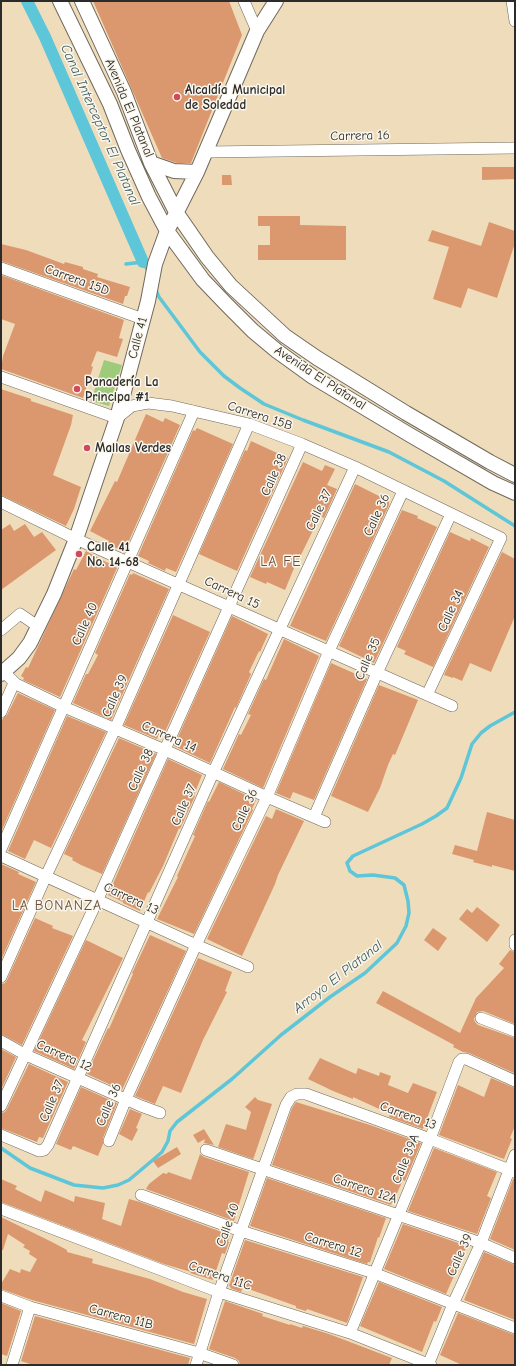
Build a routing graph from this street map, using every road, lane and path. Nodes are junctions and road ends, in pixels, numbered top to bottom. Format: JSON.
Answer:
{"nodes":[{"id":1,"x":60,"y":1,"type":"edge"},
{"id":2,"x":82,"y":1,"type":"edge"},
{"id":3,"x":244,"y":1,"type":"edge"},
{"id":4,"x":276,"y":1,"type":"edge"},
{"id":5,"x":512,"y":1,"type":"edge"},
{"id":6,"x":515,"y":21,"type":"edge"},
{"id":7,"x":257,"y":31,"type":"junction"},
{"id":8,"x":515,"y":148,"type":"edge"},
{"id":9,"x":206,"y":152,"type":"junction"},
{"id":10,"x":151,"y":163,"type":"junction"},
{"id":11,"x":197,"y":172,"type":"junction"},
{"id":12,"x":176,"y":212,"type":"junction"},
{"id":13,"x":168,"y":231,"type":"junction"},
{"id":14,"x":1,"y":268,"type":"edge"},
{"id":15,"x":143,"y":319,"type":"junction"},
{"id":16,"x":1,"y":377,"type":"edge"},
{"id":17,"x":194,"y":411,"type":"junction"},
{"id":18,"x":117,"y":418,"type":"junction"},
{"id":19,"x":249,"y":424,"type":"junction"},
{"id":20,"x":302,"y":444,"type":"junction"},
{"id":21,"x":355,"y":467,"type":"junction"},
{"id":22,"x":515,"y":475,"type":"edge"},
{"id":23,"x":403,"y":491,"type":"junction"},
{"id":24,"x":515,"y":493,"type":"edge"},
{"id":25,"x":1,"y":502,"type":"edge"},
{"id":26,"x":451,"y":514,"type":"junction"},
{"id":27,"x":501,"y":538,"type":"joint"},
{"id":28,"x":76,"y":539,"type":"junction"},
{"id":29,"x":128,"y":560,"type":"junction"},
{"id":30,"x":179,"y":584,"type":"junction"},
{"id":31,"x":229,"y":607,"type":"junction"},
{"id":32,"x":39,"y":627,"type":"junction"},
{"id":33,"x":1,"y":630,"type":"edge"},
{"id":34,"x":278,"y":630,"type":"junction"},
{"id":35,"x":329,"y":651,"type":"junction"},
{"id":36,"x":377,"y":673,"type":"junction"},
{"id":37,"x":6,"y":677,"type":"edge"},
{"id":38,"x":427,"y":695,"type":"junction"},
{"id":39,"x":452,"y":706,"type":"dead end"},
{"id":40,"x":64,"y":707,"type":"junction"},
{"id":41,"x":1,"y":712,"type":"edge"},
{"id":42,"x":115,"y":730,"type":"junction"},
{"id":43,"x":165,"y":750,"type":"junction"},
{"id":44,"x":213,"y":773,"type":"junction"},
{"id":45,"x":267,"y":797,"type":"junction"},
{"id":46,"x":314,"y":817,"type":"junction"},
{"id":47,"x":325,"y":822,"type":"dead end"},
{"id":48,"x":1,"y":849,"type":"edge"},
{"id":49,"x":1,"y":856,"type":"edge"},
{"id":50,"x":46,"y":876,"type":"junction"},
{"id":51,"x":98,"y":899,"type":"junction"},
{"id":52,"x":147,"y":922,"type":"junction"},
{"id":53,"x":515,"y":940,"type":"edge"},
{"id":54,"x":196,"y":945,"type":"junction"},
{"id":55,"x":515,"y":945,"type":"edge"},
{"id":56,"x":248,"y":967,"type":"dead end"},
{"id":57,"x":1,"y":977,"type":"edge"},
{"id":58,"x":481,"y":1018,"type":"dead end"},
{"id":59,"x":515,"y":1031,"type":"edge"},
{"id":60,"x":1,"y":1041,"type":"edge"},
{"id":61,"x":26,"y":1055,"type":"junction"},
{"id":62,"x":78,"y":1078,"type":"junction"},
{"id":63,"x":515,"y":1081,"type":"edge"},
{"id":64,"x":291,"y":1097,"type":"joint"},
{"id":65,"x":126,"y":1099,"type":"junction"},
{"id":66,"x":1,"y":1106,"type":"edge"},
{"id":67,"x":160,"y":1114,"type":"dead end"},
{"id":68,"x":1,"y":1135,"type":"edge"},
{"id":69,"x":430,"y":1139,"type":"junction"},
{"id":70,"x":109,"y":1141,"type":"dead end"},
{"id":71,"x":206,"y":1150,"type":"dead end"},
{"id":72,"x":515,"y":1156,"type":"edge"},
{"id":73,"x":263,"y":1169,"type":"junction"},
{"id":74,"x":512,"y":1171,"type":"edge"},
{"id":75,"x":141,"y":1195,"type":"dead end"},
{"id":76,"x":1,"y":1209,"type":"edge"},
{"id":77,"x":398,"y":1215,"type":"junction"},
{"id":78,"x":241,"y":1231,"type":"junction"},
{"id":79,"x":481,"y":1243,"type":"junction"},
{"id":80,"x":515,"y":1258,"type":"edge"},
{"id":81,"x":374,"y":1273,"type":"junction"},
{"id":82,"x":219,"y":1292,"type":"junction"},
{"id":83,"x":1,"y":1296,"type":"edge"},
{"id":84,"x":453,"y":1304,"type":"junction"},
{"id":85,"x":30,"y":1307,"type":"junction"},
{"id":86,"x":515,"y":1328,"type":"edge"},
{"id":87,"x":350,"y":1333,"type":"junction"},
{"id":88,"x":200,"y":1353,"type":"junction"},
{"id":89,"x":1,"y":1362,"type":"edge"},
{"id":90,"x":8,"y":1365,"type":"edge"},
{"id":91,"x":12,"y":1365,"type":"edge"},
{"id":92,"x":196,"y":1365,"type":"edge"},
{"id":93,"x":233,"y":1365,"type":"edge"},
{"id":94,"x":429,"y":1365,"type":"edge"}],
"edges":[{"from":1,"to":13,"type":"main road","name":"Avenida El Platanal"},
{"from":2,"to":10,"type":"main road","name":"Avenida El Platanal"},
{"from":3,"to":7,"type":"street"},
{"from":4,"to":7,"type":"main road","name":"Calle 41"},
{"from":5,"to":6,"type":"street"},
{"from":7,"to":9,"type":"main road","name":"Calle 41"},
{"from":8,"to":9,"type":"street","name":"Carrera 16"},
{"from":9,"to":11,"type":"main road","name":"Calle 41"},
{"from":10,"to":11,"type":"main road"},
{"from":10,"to":12,"type":"main road","name":"Avenida El Platanal"},
{"from":11,"to":12,"type":"main road","name":"Calle 41"},
{"from":12,"to":13,"type":"main road","name":"Calle 41"},
{"from":12,"to":22,"type":"main road","name":"Avenida El Platanal"},
{"from":13,"to":15,"type":"main road","name":"Calle 41"},
{"from":13,"to":24,"type":"main road","name":"Avenida El Platanal"},
{"from":14,"to":15,"type":"street","name":"Carrera 15D"},
{"from":15,"to":18,"type":"main road","name":"Calle 41"},
{"from":16,"to":18,"type":"street"},
{"from":17,"to":18,"type":"street","name":"Carrera 15B"},
{"from":17,"to":19,"type":"street","name":"Carrera 15B"},
{"from":17,"to":29,"type":"street","name":"Calle 40"},
{"from":18,"to":28,"type":"main road","name":"Calle 41"},
{"from":19,"to":20,"type":"street","name":"Carrera 15B"},
{"from":19,"to":30,"type":"street","name":"Calle 39"},
{"from":20,"to":21,"type":"street","name":"Carrera 15B"},
{"from":20,"to":31,"type":"street","name":"Calle 38"},
{"from":21,"to":23,"type":"street","name":"Carrera 15B"},
{"from":21,"to":34,"type":"street","name":"Calle 37"},
{"from":23,"to":26,"type":"street","name":"Carrera 15B"},
{"from":23,"to":35,"type":"street","name":"Calle 36"},
{"from":25,"to":28,"type":"street","name":"Carrera 15"},
{"from":26,"to":27,"type":"street","name":"Carrera 15B"},
{"from":26,"to":36,"type":"street","name":"Calle 35"},
{"from":27,"to":38,"type":"street","name":"Calle 34"},
{"from":28,"to":29,"type":"street","name":"Carrera 15"},
{"from":28,"to":32,"type":"main road","name":"Calle 41"},
{"from":29,"to":30,"type":"street","name":"Carrera 15"},
{"from":29,"to":40,"type":"street","name":"Calle 40"},
{"from":30,"to":31,"type":"street","name":"Carrera 15"},
{"from":30,"to":42,"type":"street","name":"Calle 39"},
{"from":31,"to":34,"type":"street","name":"Carrera 15"},
{"from":31,"to":43,"type":"street","name":"Calle 38"},
{"from":32,"to":33,"type":"street"},
{"from":32,"to":37,"type":"main road","name":"Calle 41"},
{"from":34,"to":35,"type":"street","name":"Carrera 15"},
{"from":34,"to":44,"type":"street","name":"Calle 37"},
{"from":35,"to":36,"type":"street","name":"Carrera 15"},
{"from":35,"to":45,"type":"street","name":"Calle 36"},
{"from":36,"to":38,"type":"street","name":"Carrera 15"},
{"from":36,"to":46,"type":"street","name":"Calle 35"},
{"from":37,"to":40,"type":"street","name":"Carrera 14"},
{"from":37,"to":41,"type":"street","name":"Calle 41"},
{"from":38,"to":39,"type":"street","name":"Carrera 15"},
{"from":40,"to":42,"type":"street","name":"Carrera 14"},
{"from":40,"to":48,"type":"street","name":"Calle 40"},
{"from":42,"to":43,"type":"street","name":"Carrera 14"},
{"from":42,"to":50,"type":"street","name":"Calle 39"},
{"from":43,"to":44,"type":"street","name":"Carrera 14"},
{"from":43,"to":51,"type":"street","name":"Calle 38"},
{"from":44,"to":45,"type":"street","name":"Carrera 14"},
{"from":44,"to":52,"type":"street","name":"Calle 37"},
{"from":45,"to":46,"type":"street","name":"Carrera 14"},
{"from":45,"to":54,"type":"street","name":"Calle 36"},
{"from":46,"to":47,"type":"street","name":"Carrera 14"},
{"from":49,"to":50,"type":"street","name":"Carrera 13"},
{"from":50,"to":51,"type":"street","name":"Carrera 13"},
{"from":50,"to":57,"type":"street","name":"Calle 39"},
{"from":51,"to":52,"type":"street","name":"Carrera 13"},
{"from":51,"to":61,"type":"street","name":"Calle 38"},
{"from":52,"to":54,"type":"street","name":"Carrera 13"},
{"from":52,"to":62,"type":"street","name":"Calle 37"},
{"from":53,"to":55,"type":"street"},
{"from":54,"to":56,"type":"street","name":"Carrera 13"},
{"from":54,"to":65,"type":"street","name":"Calle 36"},
{"from":58,"to":59,"type":"street"},
{"from":60,"to":61,"type":"street","name":"Carrera 12"},
{"from":61,"to":62,"type":"street","name":"Carrera 12"},
{"from":61,"to":66,"type":"street","name":"Calle 38"},
{"from":62,"to":65,"type":"street","name":"Carrera 12"},
{"from":62,"to":68,"type":"street","name":"Calle 37"},
{"from":63,"to":69,"type":"street","name":"Calle 39A"},
{"from":64,"to":69,"type":"street","name":"Carrera 13"},
{"from":64,"to":73,"type":"street","name":"Calle 40"},
{"from":65,"to":67,"type":"street","name":"Carrera 12"},
{"from":65,"to":70,"type":"street","name":"Calle 36"},
{"from":69,"to":74,"type":"street","name":"Carrera 13"},
{"from":69,"to":77,"type":"street","name":"Calle 39A"},
{"from":71,"to":73,"type":"street","name":"Carrera 12A"},
{"from":72,"to":74,"type":"street","name":"Calle 39"},
{"from":73,"to":77,"type":"street","name":"Carrera 12A"},
{"from":73,"to":78,"type":"street","name":"Calle 40"},
{"from":74,"to":79,"type":"street","name":"Calle 39"},
{"from":75,"to":78,"type":"street","name":"Carrera 12"},
{"from":76,"to":82,"type":"street","name":"Carrera 11C"},
{"from":77,"to":79,"type":"street","name":"Carrera 12A"},
{"from":77,"to":81,"type":"street","name":"Calle 39A"},
{"from":78,"to":81,"type":"street","name":"Carrera 12"},
{"from":78,"to":82,"type":"street","name":"Calle 40"},
{"from":79,"to":80,"type":"street","name":"Carrera 12A"},
{"from":79,"to":84,"type":"street","name":"Calle 39"},
{"from":81,"to":84,"type":"street","name":"Carrera 12"},
{"from":81,"to":87,"type":"street","name":"Calle 39A"},
{"from":82,"to":87,"type":"street","name":"Carrera 11C"},
{"from":82,"to":88,"type":"street","name":"Calle 40"},
{"from":83,"to":85,"type":"street","name":"Carrera 11B"},
{"from":84,"to":86,"type":"street","name":"Carrera 12"},
{"from":84,"to":94,"type":"street","name":"Calle 39"},
{"from":85,"to":88,"type":"street","name":"Carrera 11B"},
{"from":85,"to":91,"type":"street"},
{"from":87,"to":94,"type":"street","name":"Carrera 11C"},
{"from":88,"to":92,"type":"street","name":"Calle 40"},
{"from":88,"to":93,"type":"street","name":"Carrera 11B"},
{"from":89,"to":90,"type":"street"}]}
